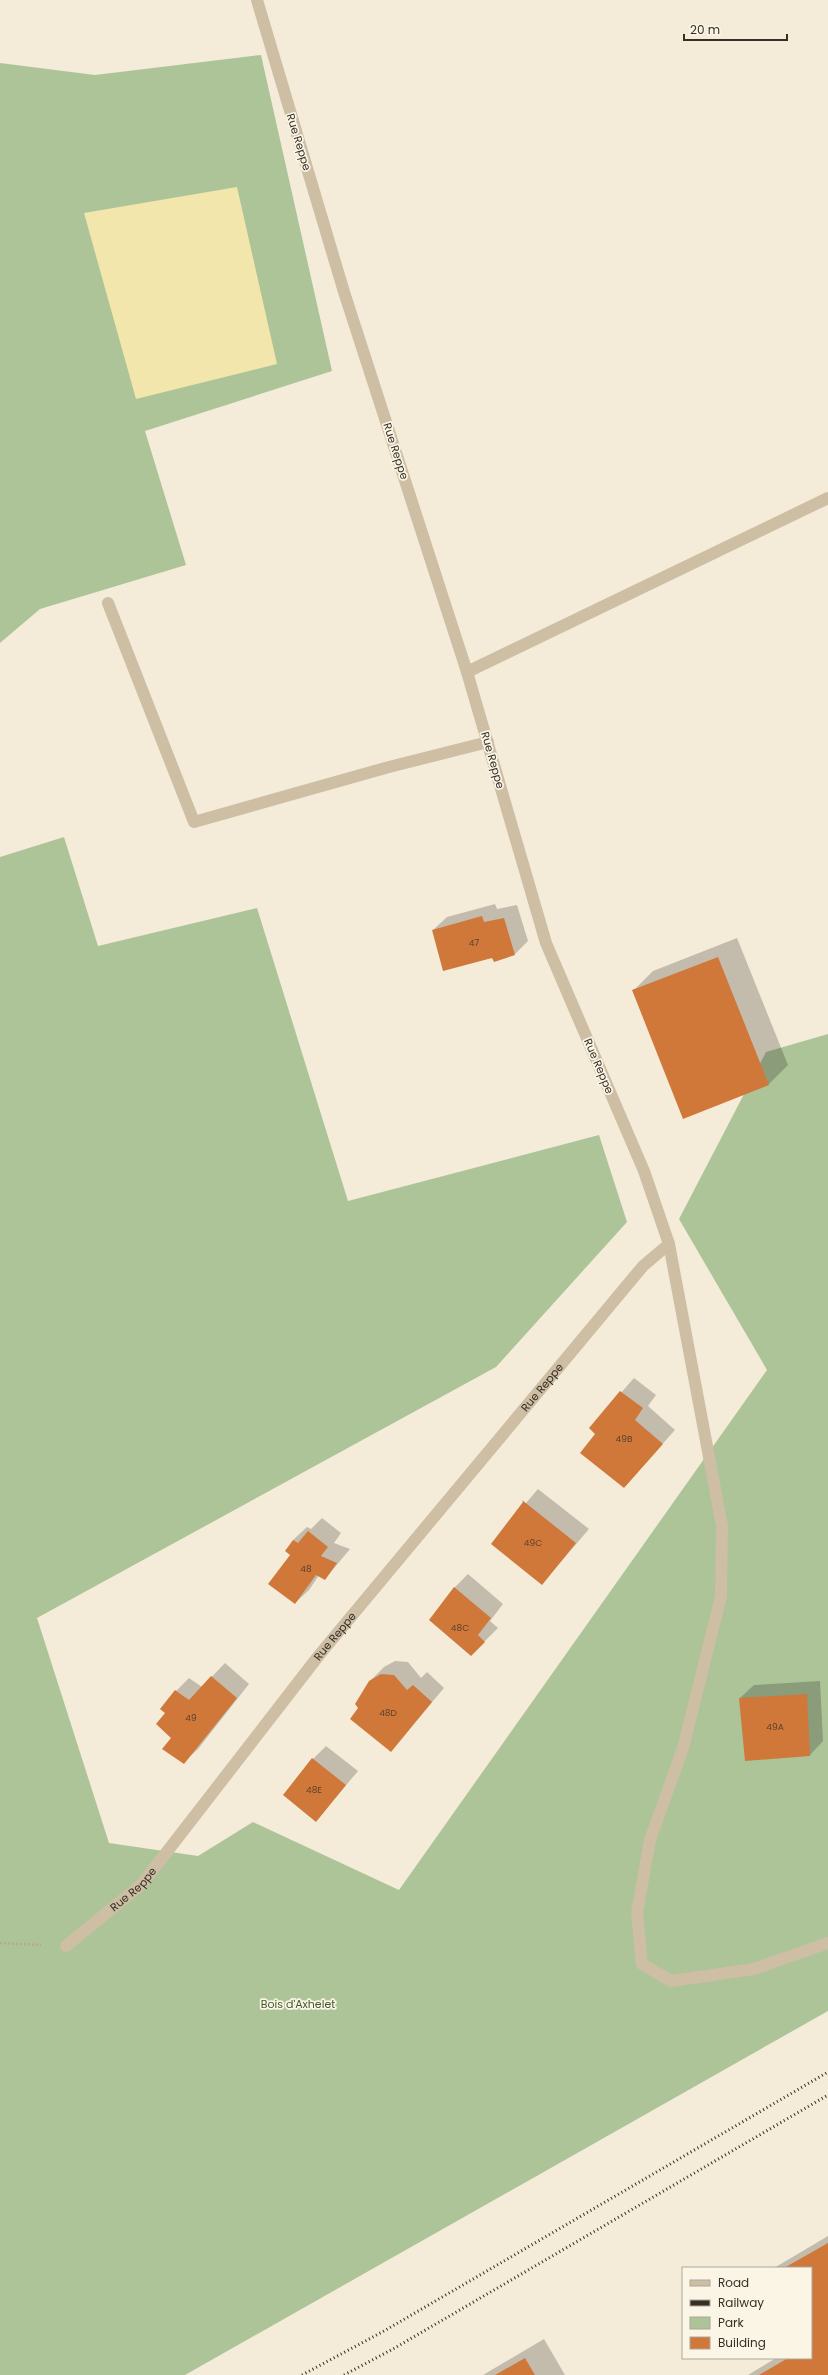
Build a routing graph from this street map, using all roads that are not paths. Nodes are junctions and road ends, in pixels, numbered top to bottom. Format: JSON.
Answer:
{"nodes":[{"id":1,"x":257,"y":0,"type":"edge"},
{"id":2,"x":828,"y":498,"type":"edge"},
{"id":3,"x":108,"y":603,"type":"dead end"},
{"id":4,"x":467,"y":672,"type":"junction"},
{"id":5,"x":488,"y":742,"type":"junction"},
{"id":6,"x":669,"y":1244,"type":"junction"},
{"id":7,"x":828,"y":1943,"type":"edge"},
{"id":8,"x":66,"y":1946,"type":"road end"}],
"edges":[{"from":1,"to":4,"type":"street","name":"Rue Reppe"},
{"from":2,"to":4,"type":"street"},
{"from":3,"to":5,"type":"street"},
{"from":4,"to":5,"type":"street","name":"Rue Reppe"},
{"from":5,"to":6,"type":"street","name":"Rue Reppe"},
{"from":6,"to":7,"type":"street"},
{"from":6,"to":8,"type":"street","name":"Rue Reppe"}]}
